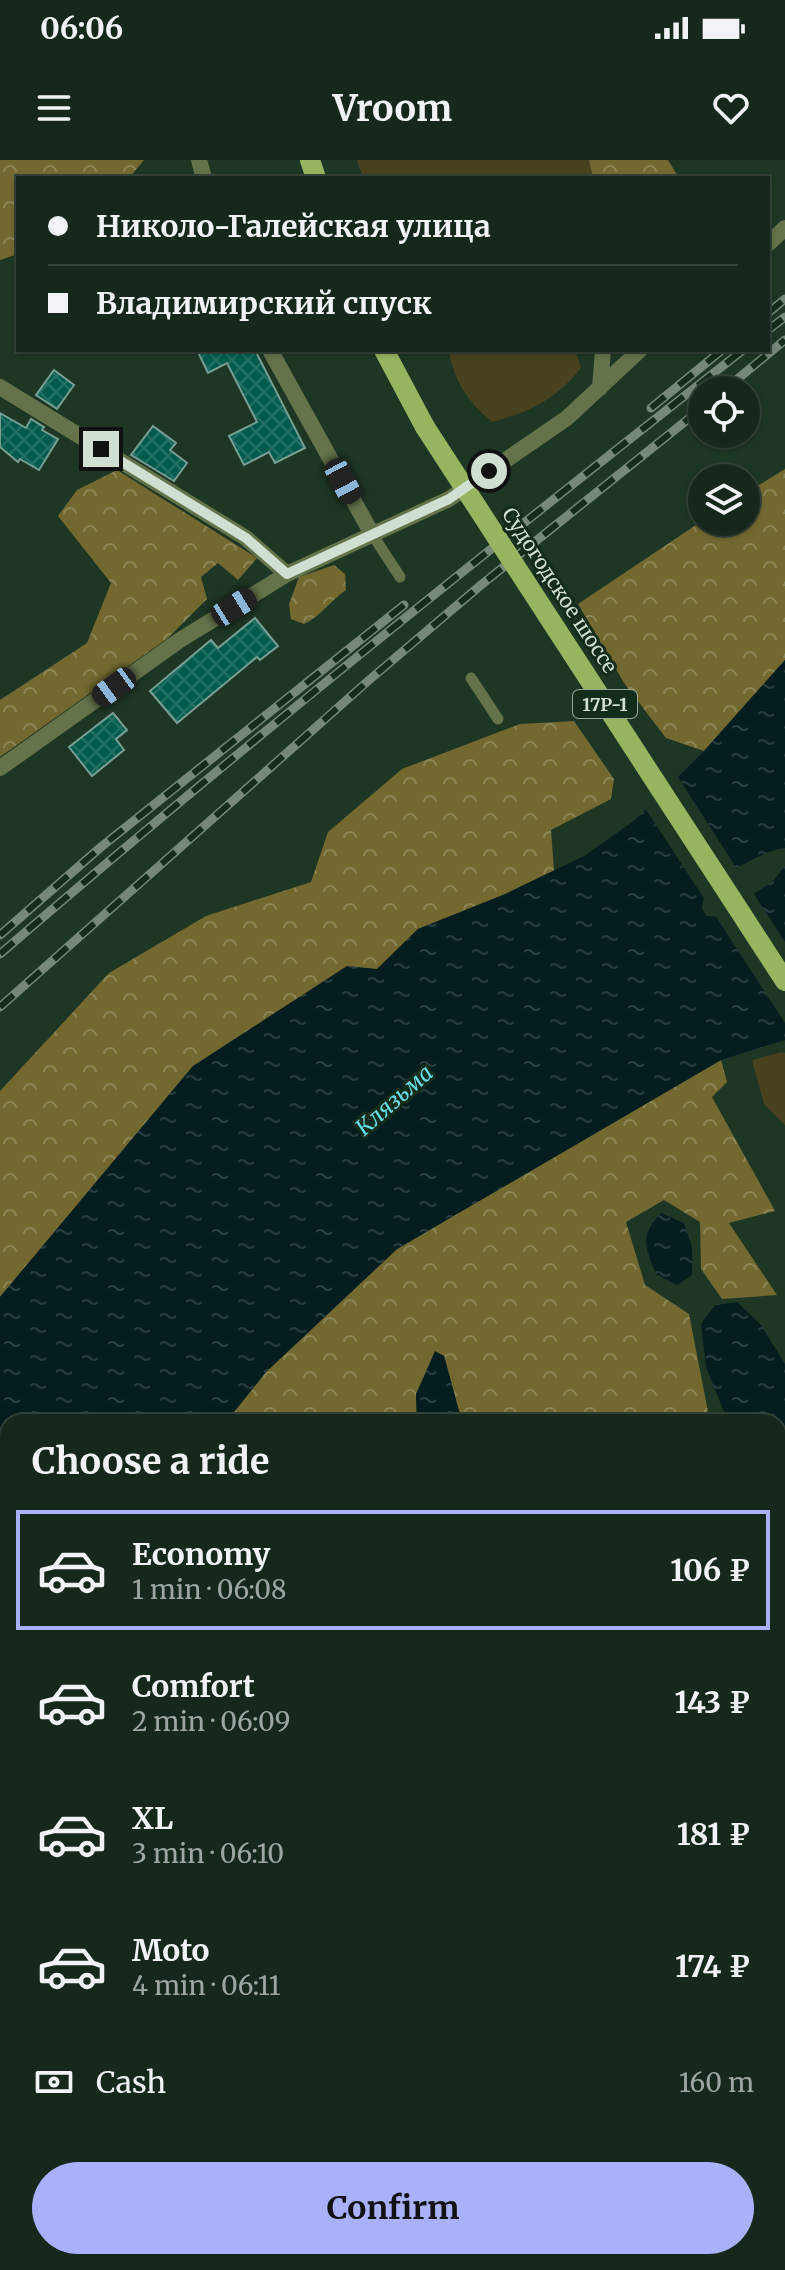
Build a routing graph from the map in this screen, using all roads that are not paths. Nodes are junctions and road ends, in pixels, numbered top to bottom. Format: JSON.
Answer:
{"nodes":[{"id":1,"x":785,"y":228,"type":"edge"},
{"id":2,"x":770,"y":242,"type":"edge"},
{"id":3,"x":271,"y":352,"type":"edge"},
{"id":4,"x":387,"y":352,"type":"edge"},
{"id":5,"x":603,"y":352,"type":"edge"},
{"id":6,"x":638,"y":352,"type":"edge"},
{"id":7,"x":0,"y":387,"type":"edge"},
{"id":8,"x":600,"y":388,"type":"junction"},
{"id":9,"x":372,"y":534,"type":"junction"},
{"id":10,"x":287,"y":574,"type":"junction"},
{"id":11,"x":400,"y":577,"type":"dead end"},
{"id":12,"x":471,"y":678,"type":"dead end"},
{"id":13,"x":498,"y":719,"type":"dead end"},
{"id":14,"x":0,"y":768,"type":"edge"},
{"id":15,"x":785,"y":981,"type":"edge"}],
"edges":[{"from":1,"to":2,"type":"street"},
{"from":3,"to":9,"type":"street"},
{"from":4,"to":15,"type":"main road","name":"Судогодское шоссе","number":"17Р-1","bridge":true},
{"from":5,"to":8,"type":"street"},
{"from":6,"to":8,"type":"street"},
{"from":7,"to":10,"type":"street"},
{"from":8,"to":9,"type":"street"},
{"from":9,"to":10,"type":"street"},
{"from":9,"to":11,"type":"lane"},
{"from":10,"to":14,"type":"street"},
{"from":12,"to":13,"type":"lane"}]}
